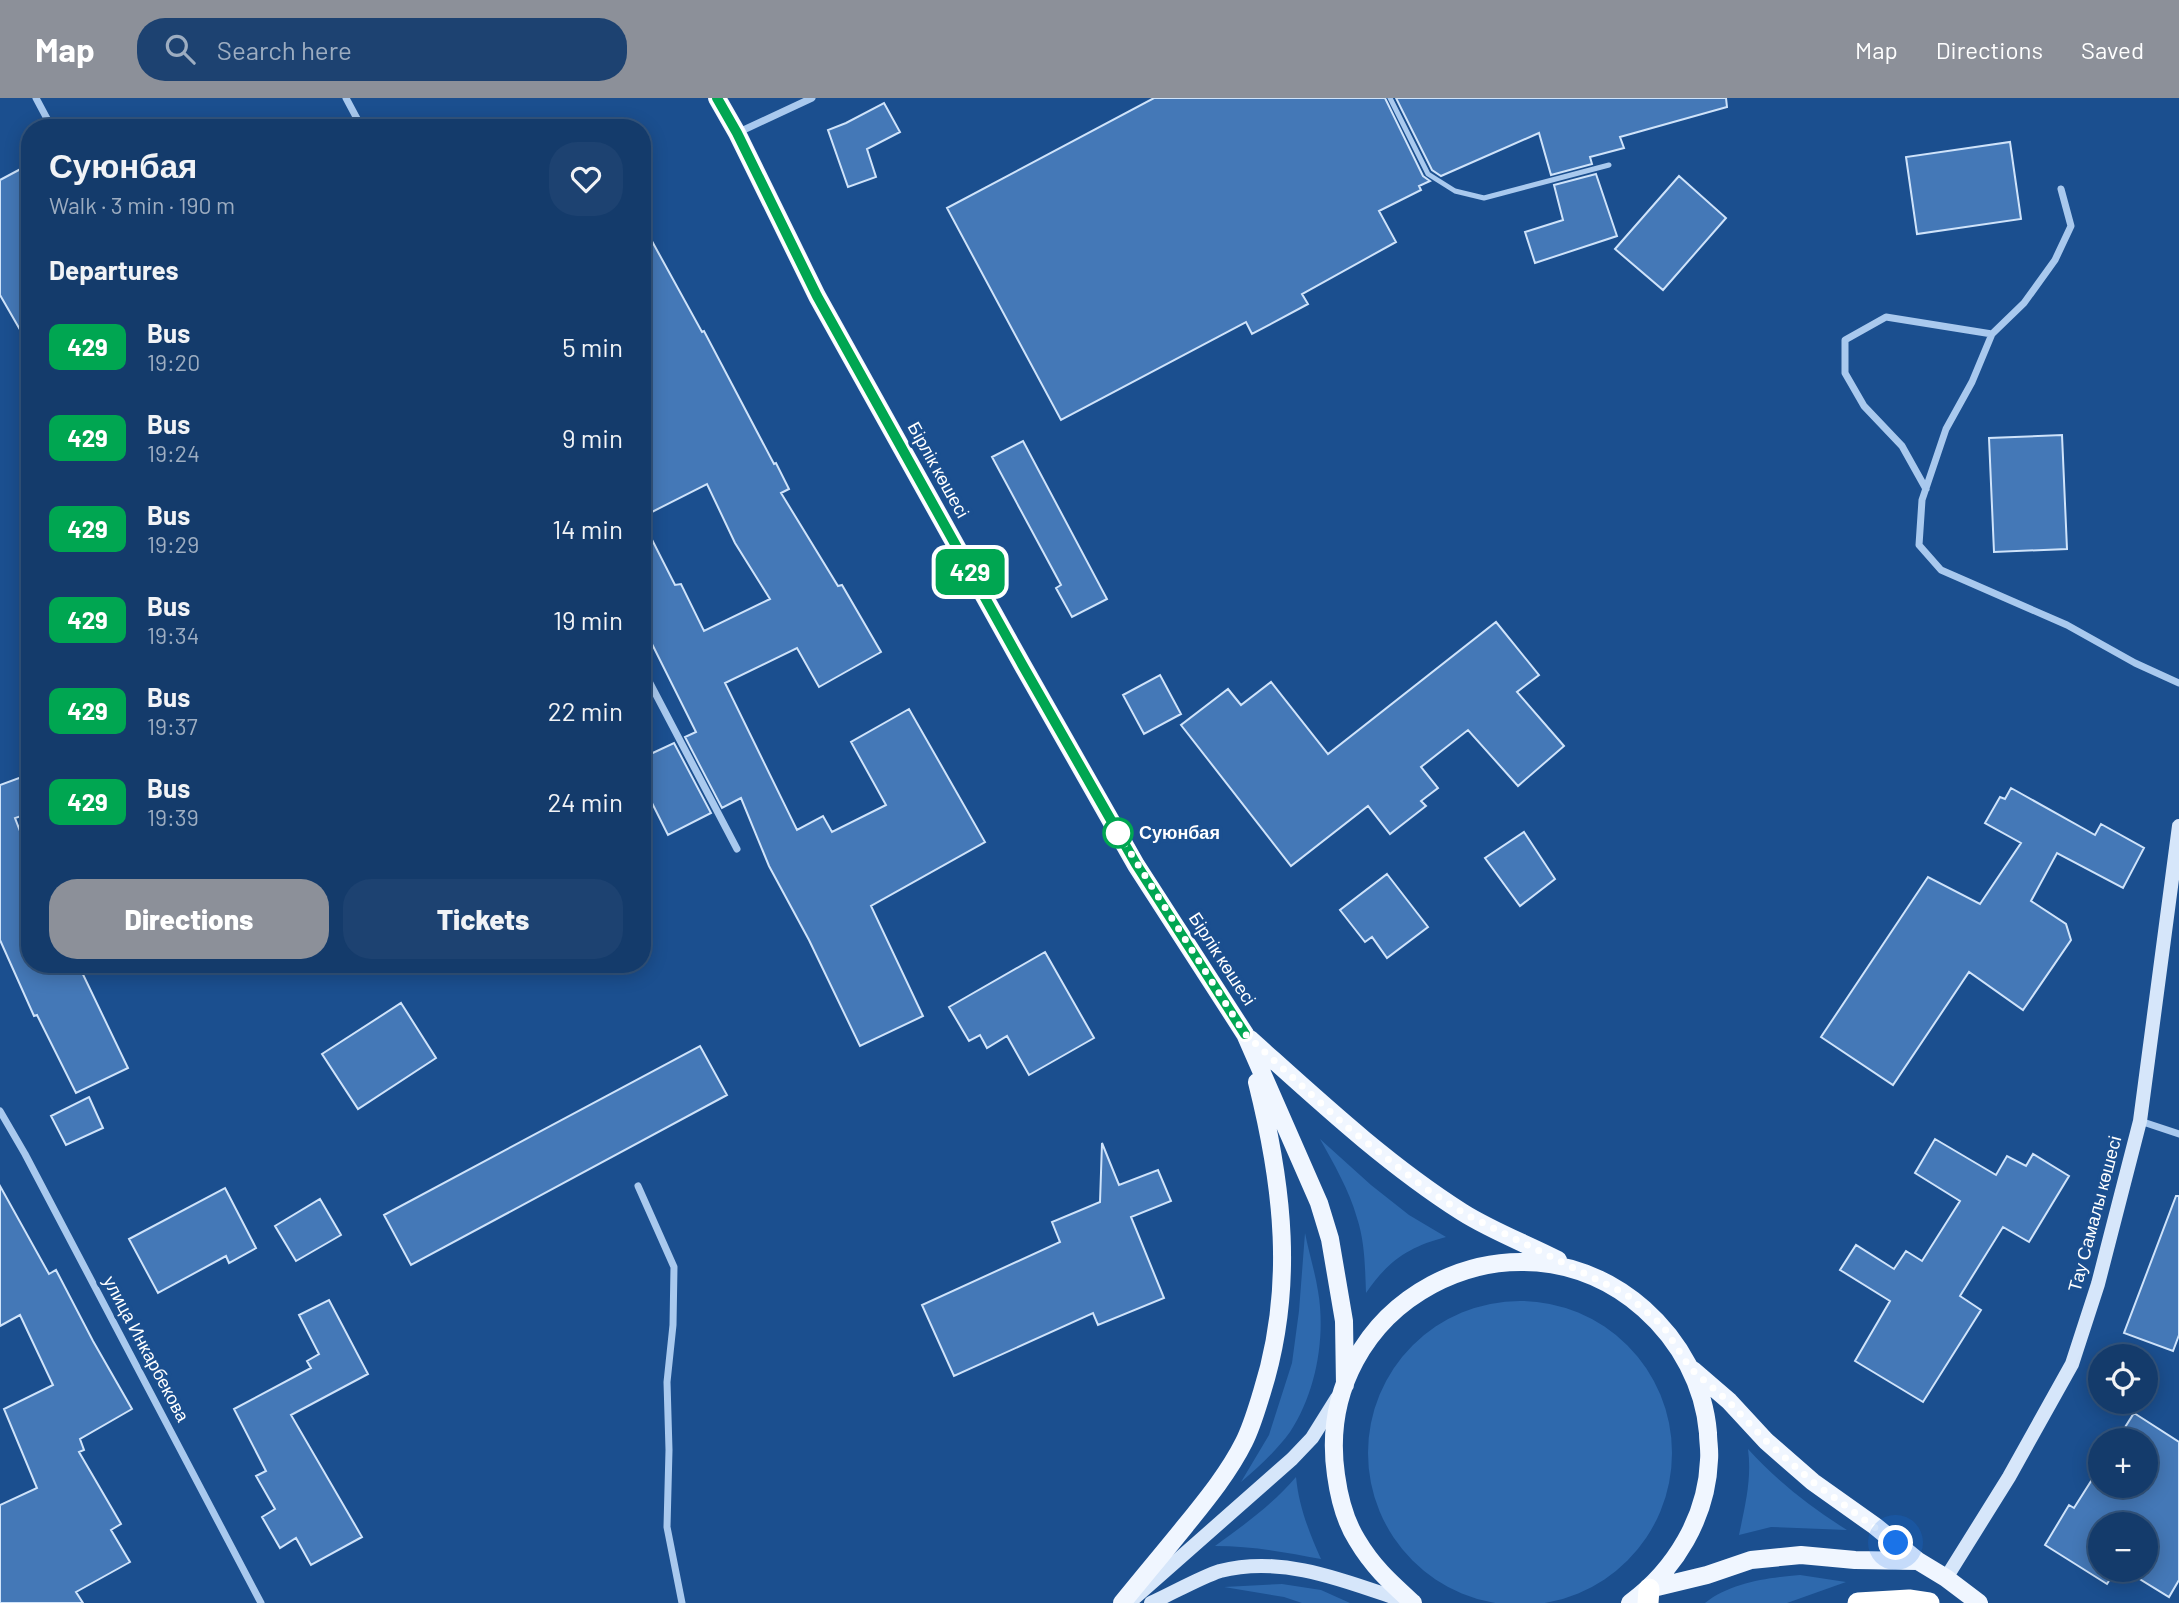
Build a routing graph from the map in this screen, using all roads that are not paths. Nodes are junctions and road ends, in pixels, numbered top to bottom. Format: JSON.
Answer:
{"nodes":[{"id":1,"x":36,"y":98,"type":"edge"},
{"id":2,"x":346,"y":98,"type":"edge"},
{"id":3,"x":717,"y":98,"type":"edge"},
{"id":4,"x":812,"y":98,"type":"edge"},
{"id":5,"x":1390,"y":98,"type":"edge"},
{"id":6,"x":47,"y":119,"type":"edge"},
{"id":7,"x":357,"y":119,"type":"edge"},
{"id":8,"x":737,"y":133,"type":"junction"},
{"id":9,"x":1609,"y":165,"type":"dead end"},
{"id":10,"x":2061,"y":189,"type":"dead end"},
{"id":11,"x":1992,"y":334,"type":"junction"},
{"id":12,"x":1926,"y":489,"type":"junction"},
{"id":13,"x":2179,"y":683,"type":"edge"},
{"id":14,"x":651,"y":685,"type":"edge"},
{"id":15,"x":2179,"y":826,"type":"edge"},
{"id":16,"x":737,"y":849,"type":"dead end"},
{"id":17,"x":1245,"y":1034,"type":"junction"},
{"id":18,"x":0,"y":1111,"type":"edge"},
{"id":19,"x":2140,"y":1121,"type":"junction"},
{"id":20,"x":2179,"y":1134,"type":"edge"},
{"id":21,"x":638,"y":1186,"type":"dead end"},
{"id":22,"x":1583,"y":1272,"type":"junction"},
{"id":23,"x":1690,"y":1368,"type":"junction"},
{"id":24,"x":1345,"y":1385,"type":"junction"},
{"id":25,"x":1918,"y":1561,"type":"junction"},
{"id":26,"x":1946,"y":1578,"type":"junction"},
{"id":27,"x":1648,"y":1596,"type":"edge"},
{"id":28,"x":261,"y":1603,"type":"edge"},
{"id":29,"x":681,"y":1603,"type":"edge"},
{"id":30,"x":1122,"y":1603,"type":"edge"},
{"id":31,"x":1129,"y":1603,"type":"edge"},
{"id":32,"x":1152,"y":1603,"type":"edge"},
{"id":33,"x":1411,"y":1603,"type":"edge"},
{"id":34,"x":1630,"y":1603,"type":"edge"},
{"id":35,"x":1858,"y":1603,"type":"edge"},
{"id":36,"x":1929,"y":1603,"type":"edge"},
{"id":37,"x":1979,"y":1603,"type":"edge"}],
"edges":[{"from":1,"to":6,"type":"street"},
{"from":2,"to":7,"type":"street"},
{"from":3,"to":8,"type":"main road","name":"Бірлік көшесі"},
{"from":4,"to":8,"type":"street"},
{"from":5,"to":9,"type":"lane"},
{"from":8,"to":17,"type":"main road","name":"Бірлік көшесі"},
{"from":10,"to":11,"type":"street"},
{"from":11,"to":12,"type":"street"},
{"from":11,"to":12,"type":"street"},
{"from":12,"to":13,"type":"street"},
{"from":14,"to":16,"type":"street"},
{"from":15,"to":19,"type":"street","name":"Тау Самалы көшесі"},
{"from":17,"to":22,"type":"main road"},
{"from":17,"to":24,"type":"main road"},
{"from":17,"to":30,"type":"main road"},
{"from":18,"to":28,"type":"street","name":"улица Инкарбекова"},
{"from":19,"to":20,"type":"street"},
{"from":19,"to":26,"type":"street","name":"Тау Самалы көшесі"},
{"from":21,"to":29,"type":"street"},
{"from":22,"to":23,"type":"main road"},
{"from":22,"to":24,"type":"main road"},
{"from":23,"to":25,"type":"main road"},
{"from":23,"to":27,"type":"main road"},
{"from":24,"to":31,"type":"street"},
{"from":24,"to":33,"type":"main road"},
{"from":25,"to":26,"type":"main road"},
{"from":25,"to":27,"type":"main road"},
{"from":26,"to":37,"type":"main road"},
{"from":27,"to":34,"type":"main road"},
{"from":32,"to":33,"type":"street"},
{"from":35,"to":36,"type":"highway"}]}
